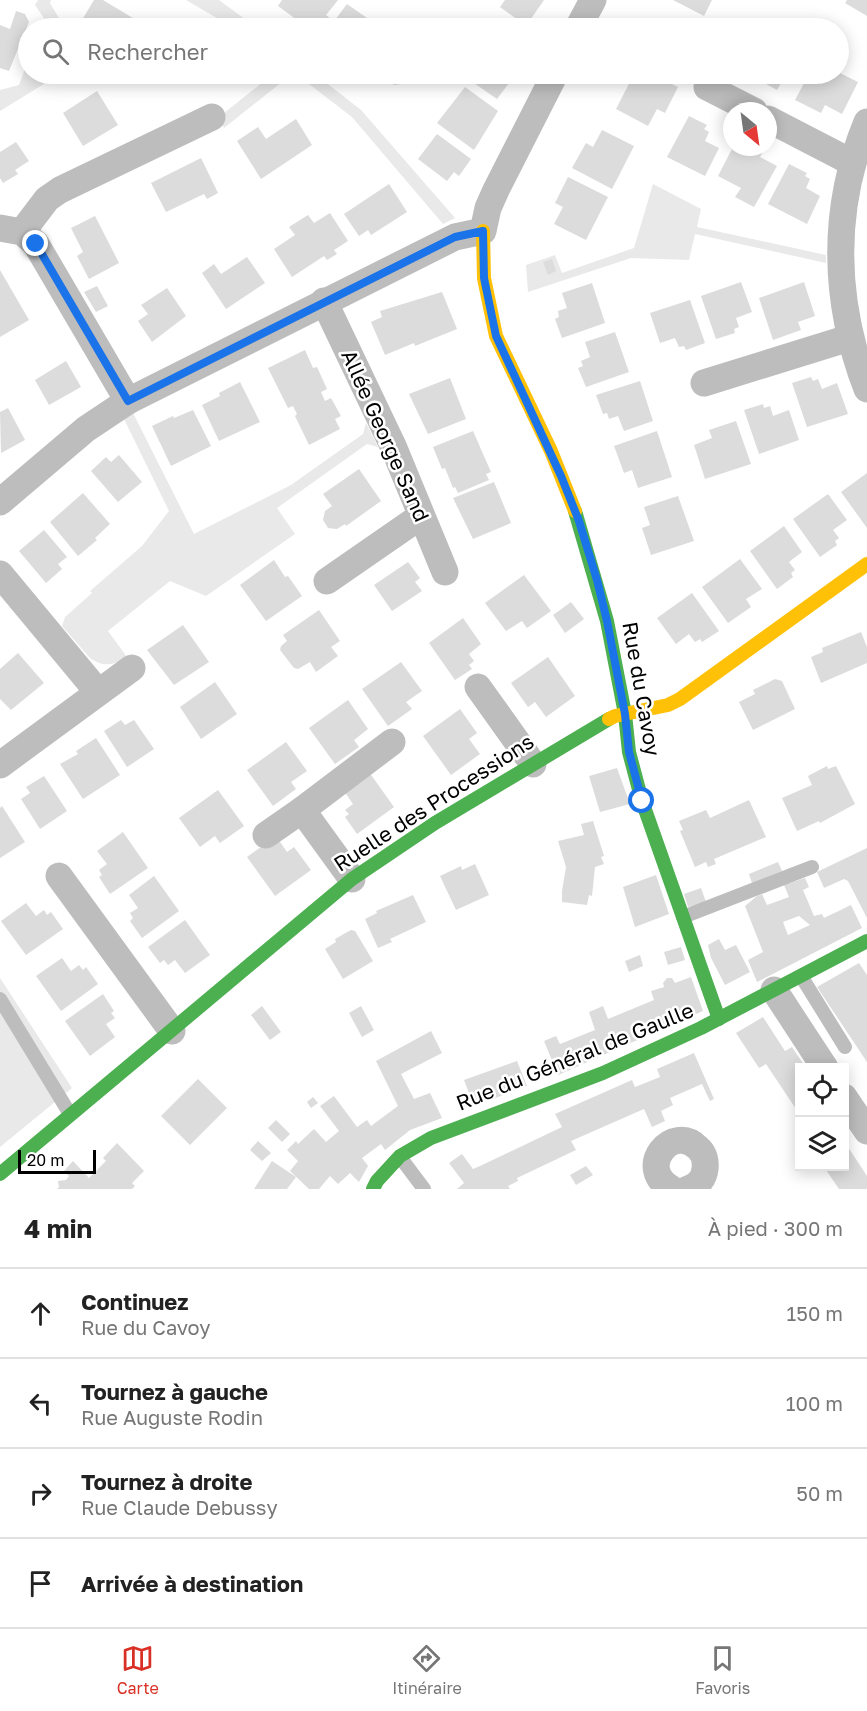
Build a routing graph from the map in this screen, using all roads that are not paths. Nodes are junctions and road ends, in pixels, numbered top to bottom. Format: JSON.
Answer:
{"nodes":[{"id":1,"x":593,"y":0,"type":"edge"},
{"id":2,"x":583,"y":18,"type":"edge"},
{"id":3,"x":550,"y":84,"type":"edge"},
{"id":4,"x":707,"y":87,"type":"dead end"},
{"id":5,"x":736,"y":102,"type":"edge"},
{"id":6,"x":212,"y":117,"type":"dead end"},
{"id":7,"x":867,"y":122,"type":"edge"},
{"id":8,"x":777,"y":123,"type":"edge"},
{"id":9,"x":853,"y":163,"type":"junction"},
{"id":10,"x":11,"y":230,"type":"edge"},
{"id":11,"x":483,"y":231,"type":"junction"},
{"id":12,"x":324,"y":301,"type":"junction"},
{"id":13,"x":849,"y":338,"type":"junction"},
{"id":14,"x":704,"y":383,"type":"dead end"},
{"id":15,"x":867,"y":389,"type":"edge"},
{"id":16,"x":128,"y":401,"type":"junction"},
{"id":17,"x":0,"y":502,"type":"edge"},
{"id":18,"x":421,"y":516,"type":"junction"},
{"id":19,"x":867,"y":564,"type":"edge"},
{"id":20,"x":445,"y":572,"type":"dead end"},
{"id":21,"x":0,"y":574,"type":"edge"},
{"id":22,"x":327,"y":582,"type":"dead end"},
{"id":23,"x":132,"y":668,"type":"dead end"},
{"id":24,"x":478,"y":687,"type":"dead end"},
{"id":25,"x":98,"y":692,"type":"junction"},
{"id":26,"x":625,"y":714,"type":"junction"},
{"id":27,"x":392,"y":742,"type":"dead end"},
{"id":28,"x":533,"y":764,"type":"junction"},
{"id":29,"x":0,"y":765,"type":"edge"},
{"id":30,"x":302,"y":810,"type":"junction"},
{"id":31,"x":266,"y":835,"type":"dead end"},
{"id":32,"x":812,"y":867,"type":"dead end"},
{"id":33,"x":59,"y":876,"type":"dead end"},
{"id":34,"x":352,"y":879,"type":"junction"},
{"id":35,"x":682,"y":918,"type":"junction"},
{"id":36,"x":867,"y":941,"type":"edge"},
{"id":37,"x":801,"y":976,"type":"junction"},
{"id":38,"x":774,"y":990,"type":"junction"},
{"id":39,"x":0,"y":999,"type":"edge"},
{"id":40,"x":719,"y":1019,"type":"junction"},
{"id":41,"x":172,"y":1031,"type":"junction"},
{"id":42,"x":845,"y":1047,"type":"dead end"},
{"id":43,"x":822,"y":1063,"type":"edge"},
{"id":44,"x":849,"y":1104,"type":"edge"},
{"id":45,"x":70,"y":1114,"type":"junction"},
{"id":46,"x":867,"y":1131,"type":"edge"},
{"id":47,"x":400,"y":1156,"type":"junction"},
{"id":48,"x":0,"y":1174,"type":"edge"},
{"id":49,"x":374,"y":1189,"type":"edge"},
{"id":50,"x":424,"y":1189,"type":"edge"}],
"edges":[{"from":1,"to":2,"type":"street"},
{"from":3,"to":11,"type":"street"},
{"from":4,"to":5,"type":"street"},
{"from":6,"to":10,"type":"street"},
{"from":7,"to":9,"type":"street"},
{"from":8,"to":9,"type":"street"},
{"from":9,"to":13,"type":"street"},
{"from":10,"to":16,"type":"street"},
{"from":11,"to":12,"type":"street"},
{"from":11,"to":26,"type":"street","name":"Rue du Cavoy"},
{"from":12,"to":16,"type":"street"},
{"from":12,"to":18,"type":"street","name":"Allée George Sand"},
{"from":13,"to":14,"type":"street"},
{"from":13,"to":15,"type":"street"},
{"from":16,"to":17,"type":"street"},
{"from":18,"to":20,"type":"street","name":"Allée George Sand"},
{"from":18,"to":22,"type":"street"},
{"from":19,"to":26,"type":"street","name":"Ruelle des Processions"},
{"from":21,"to":25,"type":"street"},
{"from":23,"to":25,"type":"street"},
{"from":24,"to":28,"type":"street"},
{"from":25,"to":29,"type":"street"},
{"from":26,"to":28,"type":"street","name":"Ruelle des Processions"},
{"from":26,"to":35,"type":"street","name":"Rue du Cavoy"},
{"from":27,"to":30,"type":"street"},
{"from":28,"to":34,"type":"street","name":"Ruelle des Processions"},
{"from":30,"to":31,"type":"street"},
{"from":30,"to":34,"type":"street"},
{"from":32,"to":35,"type":"lane"},
{"from":33,"to":41,"type":"street"},
{"from":34,"to":41,"type":"street","name":"Ruelle des Processions"},
{"from":35,"to":40,"type":"street","name":"Rue du Cavoy"},
{"from":36,"to":37,"type":"street","name":"Rue du Général de Gaulle"},
{"from":37,"to":38,"type":"street","name":"Rue du Général de Gaulle"},
{"from":37,"to":42,"type":"lane"},
{"from":38,"to":40,"type":"street","name":"Rue du Général de Gaulle"},
{"from":38,"to":43,"type":"street"},
{"from":39,"to":45,"type":"lane"},
{"from":40,"to":47,"type":"street","name":"Rue du Général de Gaulle"},
{"from":41,"to":45,"type":"street","name":"Ruelle des Processions"},
{"from":44,"to":46,"type":"street"},
{"from":45,"to":48,"type":"street","name":"Ruelle des Processions"},
{"from":47,"to":49,"type":"street","name":"Rue du Général de Gaulle"},
{"from":47,"to":50,"type":"lane"}]}
